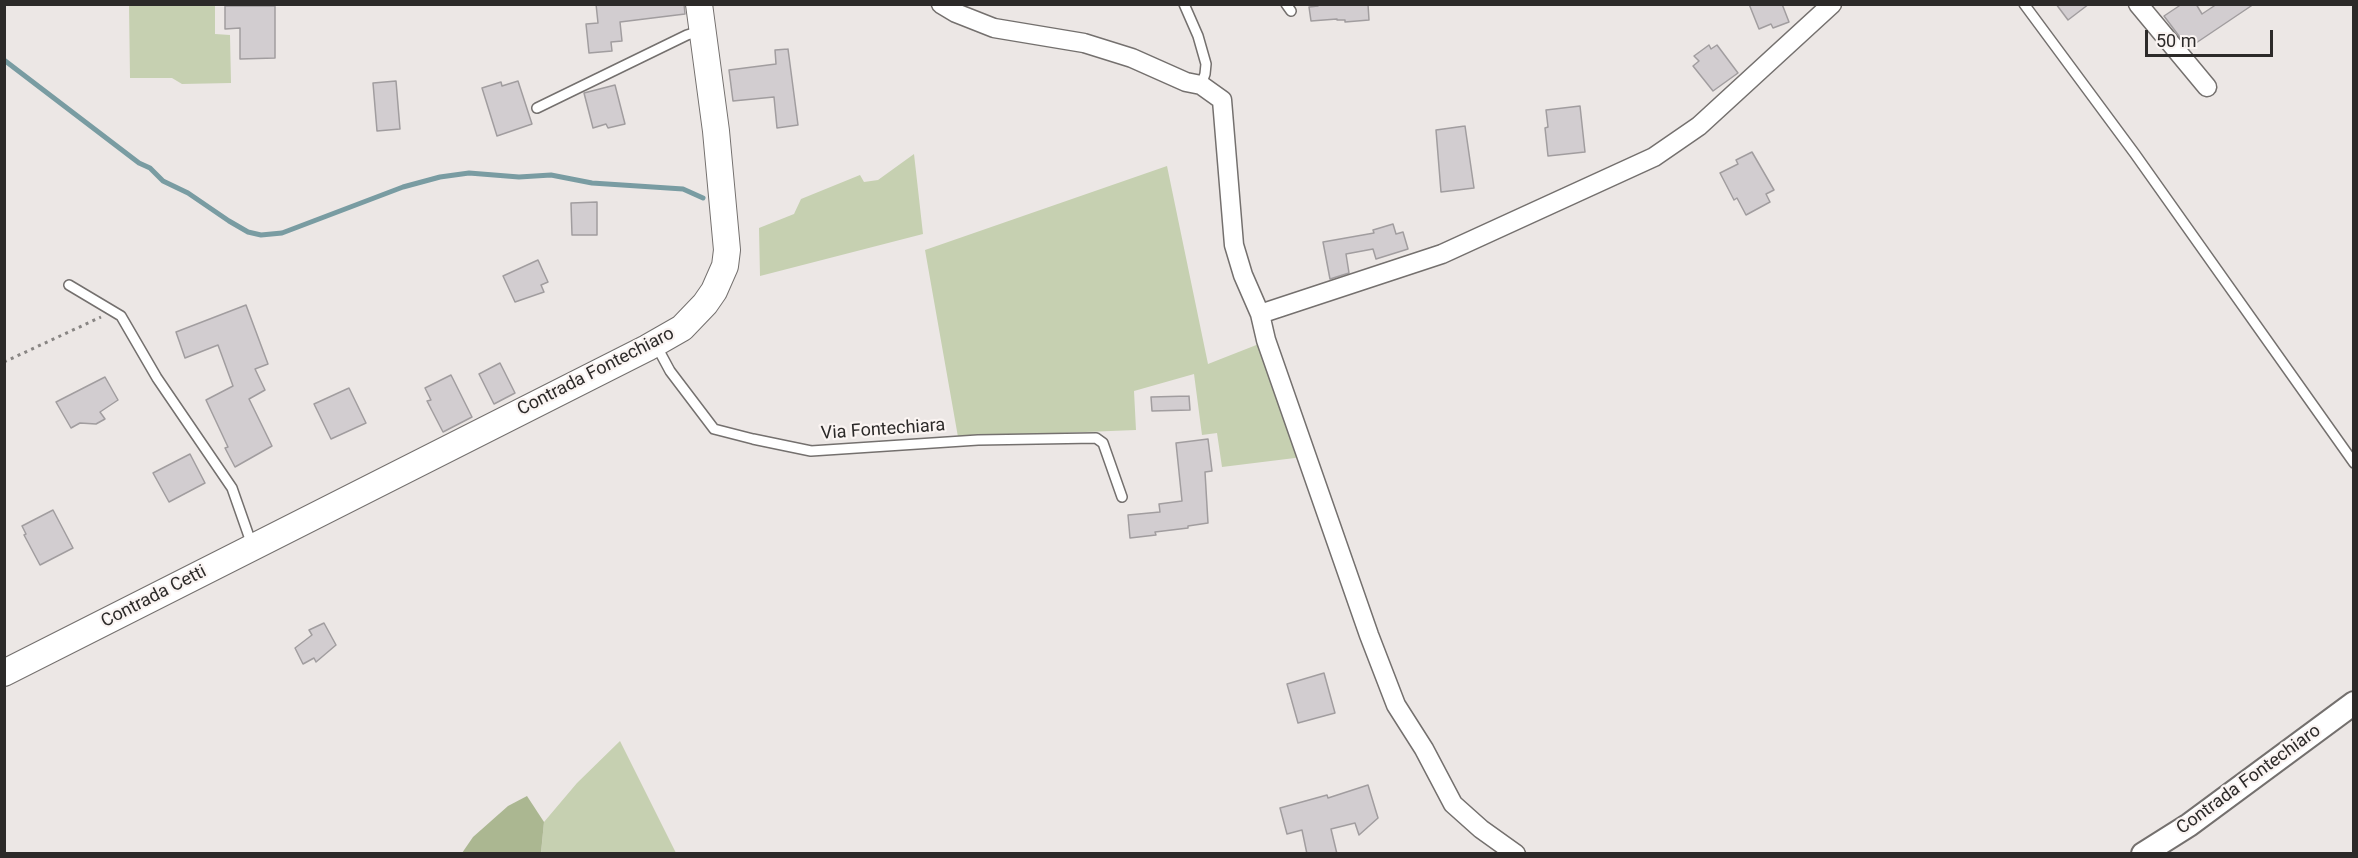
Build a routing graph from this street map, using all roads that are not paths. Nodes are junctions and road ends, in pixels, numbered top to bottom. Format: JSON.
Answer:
{"nodes":[{"id":1,"x":699,"y":4,"type":"edge"},
{"id":2,"x":941,"y":4,"type":"edge"},
{"id":3,"x":1184,"y":4,"type":"edge"},
{"id":4,"x":1832,"y":4,"type":"edge"},
{"id":5,"x":2024,"y":4,"type":"edge"},
{"id":6,"x":2139,"y":4,"type":"edge"},
{"id":7,"x":703,"y":30,"type":"junction"},
{"id":8,"x":1201,"y":85,"type":"junction"},
{"id":9,"x":2207,"y":87,"type":"dead end"},
{"id":10,"x":537,"y":108,"type":"dead end"},
{"id":11,"x":69,"y":285,"type":"dead end"},
{"id":12,"x":1260,"y":314,"type":"junction"},
{"id":13,"x":655,"y":343,"type":"junction"},
{"id":14,"x":2354,"y":464,"type":"edge"},
{"id":15,"x":1122,"y":497,"type":"dead end"},
{"id":16,"x":304,"y":522,"type":"joint"},
{"id":17,"x":252,"y":548,"type":"junction"},
{"id":18,"x":4,"y":673,"type":"edge"},
{"id":19,"x":2354,"y":703,"type":"edge"},
{"id":20,"x":1516,"y":854,"type":"edge"},
{"id":21,"x":2142,"y":854,"type":"edge"}],
"edges":[{"from":1,"to":7,"type":"main road","name":"Contrada Fontechiaro"},
{"from":2,"to":8,"type":"street"},
{"from":3,"to":8,"type":"lane"},
{"from":4,"to":12,"type":"street"},
{"from":5,"to":14,"type":"lane"},
{"from":6,"to":9,"type":"street"},
{"from":7,"to":10,"type":"lane"},
{"from":7,"to":13,"type":"main road","name":"Contrada Fontechiaro"},
{"from":8,"to":12,"type":"street"},
{"from":11,"to":17,"type":"lane"},
{"from":12,"to":20,"type":"street"},
{"from":13,"to":15,"type":"lane","name":"Via Fontechiara"},
{"from":13,"to":16,"type":"main road","name":"Contrada Fontechiaro"},
{"from":16,"to":17,"type":"main road","name":"Contrada Cetti"},
{"from":17,"to":18,"type":"main road","name":"Contrada Cetti"},
{"from":19,"to":21,"type":"street","name":"Contrada Fontechiaro"}]}
